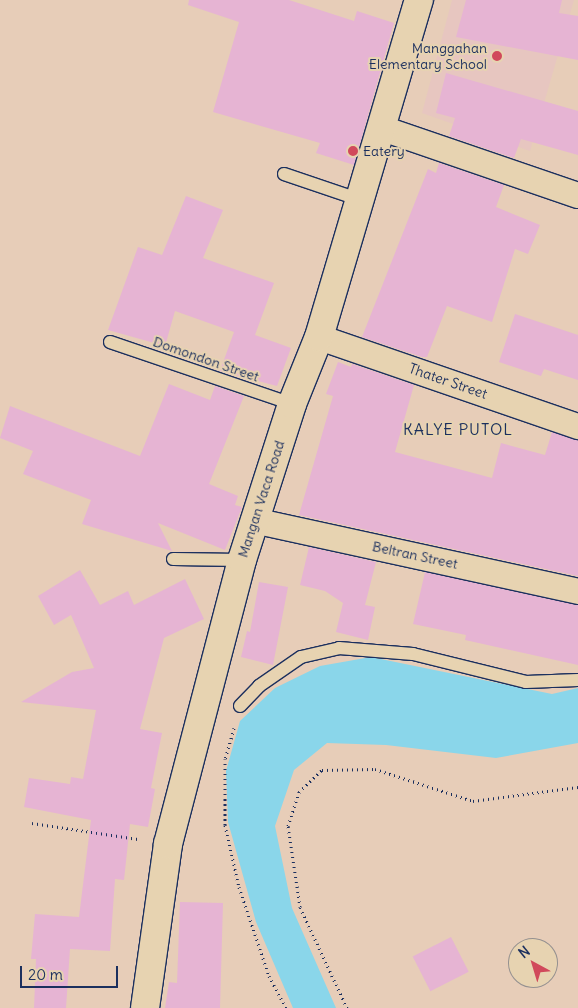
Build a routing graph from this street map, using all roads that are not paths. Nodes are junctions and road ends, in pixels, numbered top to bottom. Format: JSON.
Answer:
{"nodes":[{"id":1,"x":415,"y":1,"type":"edge"},
{"id":2,"x":382,"y":128,"type":"junction"},
{"id":3,"x":284,"y":174,"type":"dead end"},
{"id":4,"x":578,"y":195,"type":"edge"},
{"id":5,"x":361,"y":200,"type":"junction"},
{"id":6,"x":319,"y":336,"type":"junction"},
{"id":7,"x":110,"y":342,"type":"dead end"},
{"id":8,"x":292,"y":404,"type":"junction"},
{"id":9,"x":578,"y":426,"type":"edge"},
{"id":10,"x":253,"y":520,"type":"junction"},
{"id":11,"x":173,"y":559,"type":"dead end"},
{"id":12,"x":242,"y":560,"type":"junction"},
{"id":13,"x":578,"y":591,"type":"edge"},
{"id":14,"x":578,"y":680,"type":"edge"},
{"id":15,"x":240,"y":706,"type":"road end"},
{"id":16,"x":145,"y":1008,"type":"edge"}],
"edges":[{"from":1,"to":2,"type":"main road","name":"Mangan Vaca Road"},
{"from":2,"to":4,"type":"street"},
{"from":2,"to":5,"type":"main road","name":"Mangan Vaca Road"},
{"from":3,"to":5,"type":"lane"},
{"from":5,"to":6,"type":"main road","name":"Mangan Vaca Road"},
{"from":6,"to":8,"type":"main road","name":"Mangan Vaca Road"},
{"from":6,"to":9,"type":"street","name":"Thater Street"},
{"from":7,"to":8,"type":"lane","name":"Domondon Street"},
{"from":8,"to":10,"type":"main road","name":"Mangan Vaca Road"},
{"from":10,"to":12,"type":"main road","name":"Mangan Vaca Road"},
{"from":10,"to":13,"type":"street","name":"Beltran Street"},
{"from":11,"to":12,"type":"lane"},
{"from":12,"to":16,"type":"main road","name":"Mangan Vaca Road"},
{"from":14,"to":15,"type":"lane"}]}
